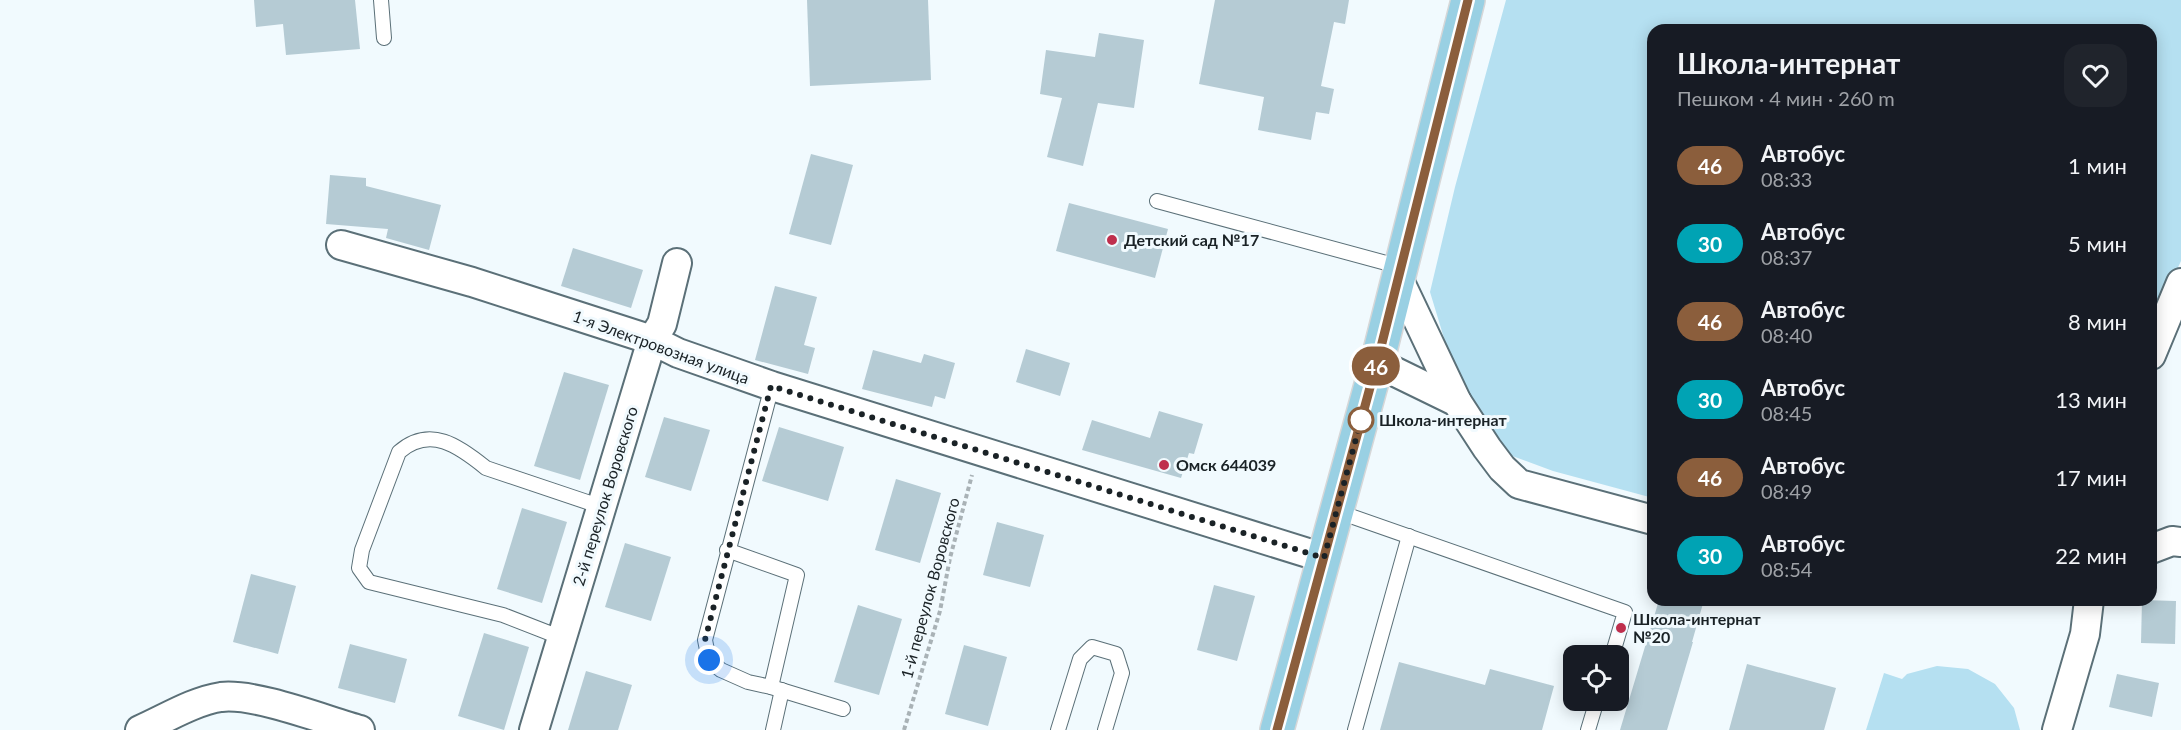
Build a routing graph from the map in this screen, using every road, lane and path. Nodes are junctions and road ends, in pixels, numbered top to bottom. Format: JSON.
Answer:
{"nodes":[{"id":1,"x":381,"y":0,"type":"edge"},
{"id":2,"x":1468,"y":0,"type":"edge"},
{"id":3,"x":384,"y":38,"type":"dead end"},
{"id":4,"x":1157,"y":201,"type":"dead end"},
{"id":5,"x":341,"y":244,"type":"dead end"},
{"id":6,"x":677,"y":263,"type":"dead end"},
{"id":7,"x":1400,"y":273,"type":"junction"},
{"id":8,"x":2181,"y":283,"type":"edge"},
{"id":9,"x":652,"y":340,"type":"junction"},
{"id":10,"x":2157,"y":341,"type":"edge"},
{"id":11,"x":1377,"y":363,"type":"junction"},
{"id":12,"x":771,"y":386,"type":"junction"},
{"id":13,"x":1457,"y":402,"type":"junction"},
{"id":14,"x":978,"y":451,"type":"junction"},
{"id":15,"x":602,"y":507,"type":"junction"},
{"id":16,"x":1336,"y":511,"type":"junction"},
{"id":17,"x":1647,"y":518,"type":"edge"},
{"id":18,"x":1409,"y":536,"type":"junction"},
{"id":19,"x":727,"y":550,"type":"junction"},
{"id":20,"x":1324,"y":558,"type":"junction"},
{"id":21,"x":2088,"y":606,"type":"edge"},
{"id":22,"x":562,"y":638,"type":"junction"},
{"id":23,"x":1616,"y":645,"type":"edge"},
{"id":24,"x":776,"y":689,"type":"junction"},
{"id":25,"x":843,"y":709,"type":"dead end"},
{"id":26,"x":1594,"y":711,"type":"edge"},
{"id":27,"x":140,"y":730,"type":"edge"},
{"id":28,"x":360,"y":730,"type":"edge"},
{"id":29,"x":534,"y":730,"type":"edge"},
{"id":30,"x":773,"y":730,"type":"edge"},
{"id":31,"x":904,"y":730,"type":"edge"},
{"id":32,"x":1058,"y":730,"type":"edge"},
{"id":33,"x":1105,"y":730,"type":"edge"},
{"id":34,"x":1277,"y":730,"type":"edge"},
{"id":35,"x":1355,"y":730,"type":"edge"},
{"id":36,"x":1588,"y":730,"type":"edge"},
{"id":37,"x":2057,"y":730,"type":"edge"}],
"edges":[{"from":1,"to":3,"type":"lane"},
{"from":2,"to":7,"type":"main road"},
{"from":4,"to":7,"type":"lane"},
{"from":5,"to":9,"type":"street","name":"1-я Электровозная улица"},
{"from":6,"to":9,"type":"street","name":"2-й переулок Воровского"},
{"from":7,"to":11,"type":"main road"},
{"from":7,"to":13,"type":"street"},
{"from":8,"to":10,"type":"street"},
{"from":9,"to":12,"type":"street","name":"1-я Электровозная улица"},
{"from":9,"to":15,"type":"street","name":"2-й переулок Воровского"},
{"from":11,"to":13,"type":"street"},
{"from":11,"to":16,"type":"main road"},
{"from":12,"to":14,"type":"street","name":"1-я Электровозная улица"},
{"from":12,"to":19,"type":"lane"},
{"from":13,"to":17,"type":"street"},
{"from":14,"to":20,"type":"street","name":"1-я Электровозная улица"},
{"from":14,"to":31,"type":"path","name":"1-й переулок Воровского"},
{"from":15,"to":22,"type":"street","name":"2-й переулок Воровского"},
{"from":15,"to":22,"type":"lane"},
{"from":16,"to":18,"type":"lane"},
{"from":16,"to":20,"type":"main road"},
{"from":18,"to":23,"type":"lane"},
{"from":18,"to":35,"type":"lane"},
{"from":19,"to":24,"type":"lane"},
{"from":19,"to":24,"type":"lane"},
{"from":20,"to":34,"type":"main road"},
{"from":21,"to":37,"type":"street"},
{"from":22,"to":29,"type":"street","name":"2-й переулок Воровского"},
{"from":24,"to":25,"type":"lane"},
{"from":24,"to":30,"type":"lane"},
{"from":26,"to":36,"type":"lane"},
{"from":27,"to":28,"type":"street"},
{"from":32,"to":33,"type":"lane"}]}
